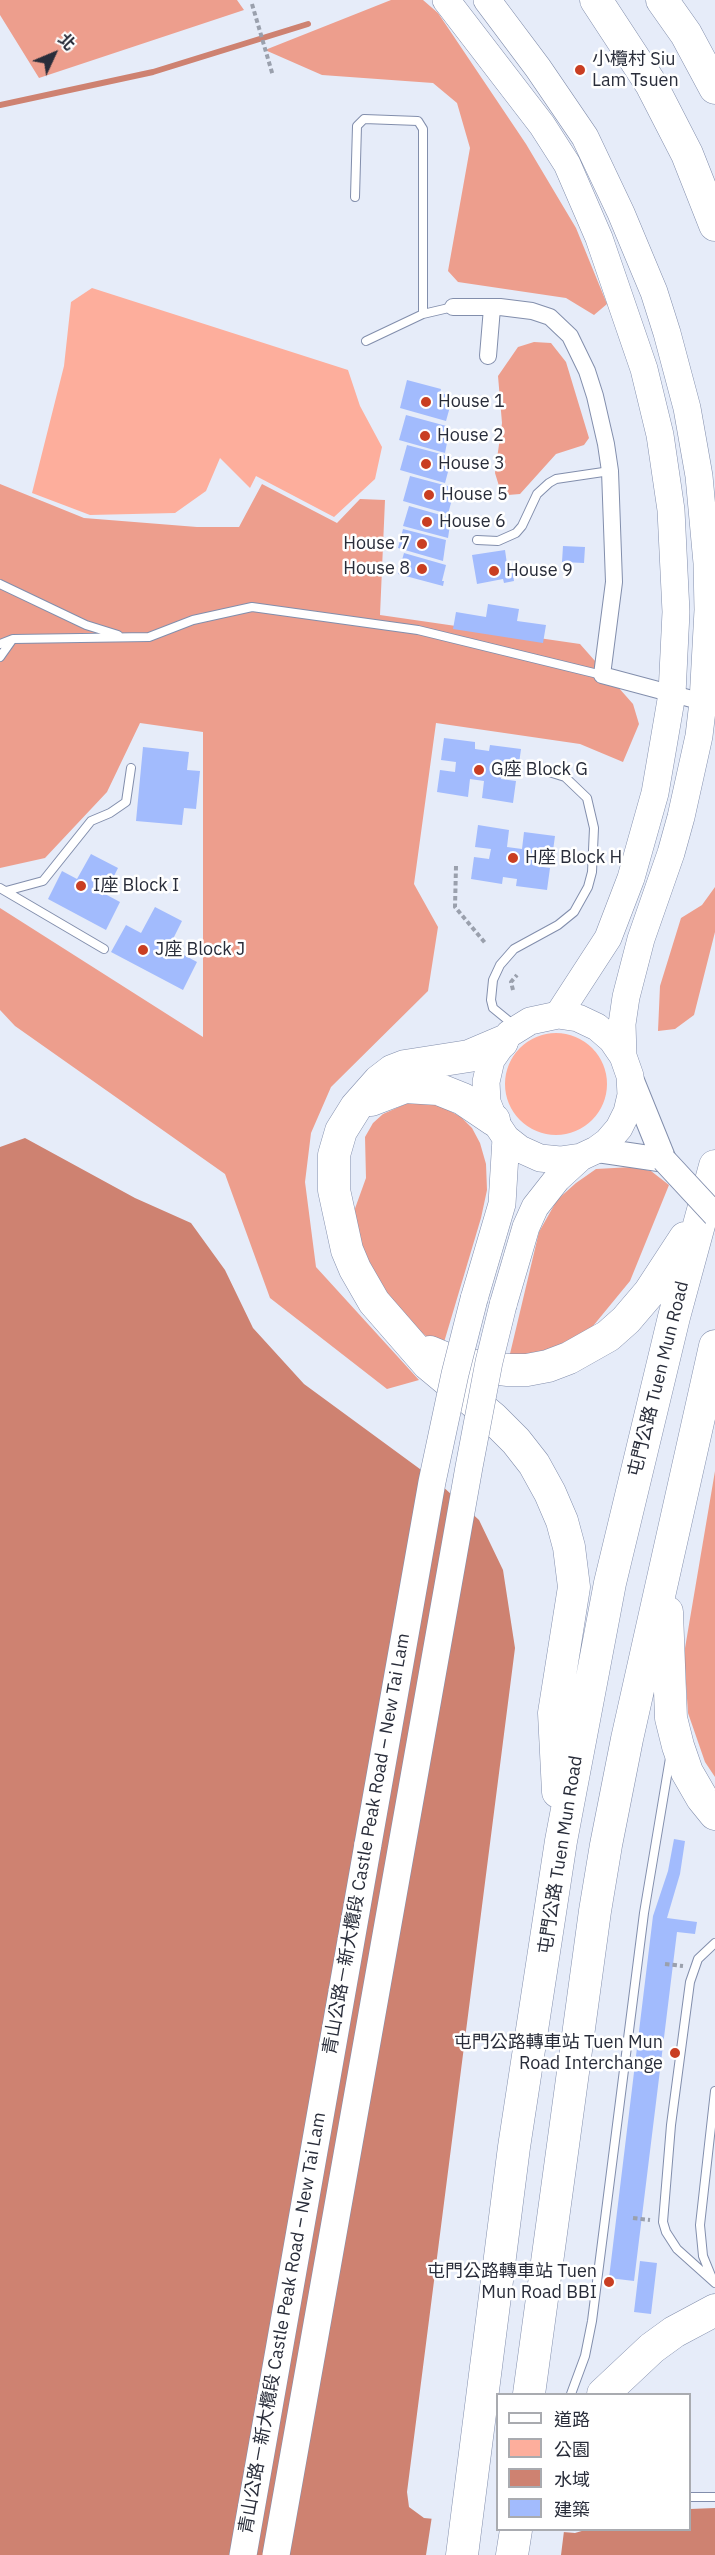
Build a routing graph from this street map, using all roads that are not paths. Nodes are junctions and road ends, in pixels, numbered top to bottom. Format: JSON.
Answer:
{"nodes":[{"id":1,"x":446,"y":0,"type":"edge"},
{"id":2,"x":487,"y":0,"type":"edge"},
{"id":3,"x":596,"y":0,"type":"edge"},
{"id":4,"x":662,"y":0,"type":"edge"},
{"id":5,"x":715,"y":88,"type":"edge"},
{"id":6,"x":355,"y":196,"type":"dead end"},
{"id":7,"x":715,"y":225,"type":"edge"},
{"id":8,"x":453,"y":307,"type":"joint"},
{"id":9,"x":492,"y":308,"type":"junction"},
{"id":10,"x":423,"y":314,"type":"junction"},
{"id":11,"x":366,"y":341,"type":"dead end"},
{"id":12,"x":488,"y":357,"type":"dead end"},
{"id":13,"x":610,"y":471,"type":"junction"},
{"id":14,"x":477,"y":540,"type":"dead end"},
{"id":15,"x":0,"y":584,"type":"edge"},
{"id":16,"x":124,"y":637,"type":"junction"},
{"id":17,"x":13,"y":639,"type":"junction"},
{"id":18,"x":0,"y":644,"type":"edge"},
{"id":19,"x":0,"y":657,"type":"edge"},
{"id":20,"x":602,"y":675,"type":"junction"},
{"id":21,"x":672,"y":694,"type":"junction"},
{"id":22,"x":703,"y":702,"type":"junction"},
{"id":23,"x":131,"y":768,"type":"dead end"},
{"id":24,"x":549,"y":772,"type":"dead end"},
{"id":25,"x":3,"y":889,"type":"edge"},
{"id":26,"x":104,"y":950,"type":"dead end"},
{"id":27,"x":558,"y":1015,"type":"junction"},
{"id":28,"x":510,"y":1035,"type":"junction"},
{"id":29,"x":627,"y":1066,"type":"junction"},
{"id":30,"x":356,"y":1107,"type":"junction"},
{"id":31,"x":500,"y":1129,"type":"junction"},
{"id":32,"x":588,"y":1153,"type":"junction"},
{"id":33,"x":664,"y":1160,"type":"junction"},
{"id":34,"x":715,"y":1166,"type":"edge"},
{"id":35,"x":709,"y":1211,"type":"edge"},
{"id":36,"x":387,"y":1319,"type":"junction"},
{"id":37,"x":715,"y":1346,"type":"edge"},
{"id":38,"x":667,"y":1563,"type":"junction"},
{"id":39,"x":671,"y":1718,"type":"junction"},
{"id":40,"x":715,"y":1814,"type":"edge"},
{"id":41,"x":561,"y":1841,"type":"junction"},
{"id":42,"x":715,"y":1943,"type":"edge"},
{"id":43,"x":715,"y":2091,"type":"edge"},
{"id":44,"x":715,"y":2283,"type":"edge"},
{"id":45,"x":715,"y":2310,"type":"edge"},
{"id":46,"x":529,"y":2393,"type":"edge"},
{"id":47,"x":572,"y":2393,"type":"edge"},
{"id":48,"x":604,"y":2393,"type":"edge"},
{"id":49,"x":691,"y":2497,"type":"edge"},
{"id":50,"x":715,"y":2497,"type":"edge"},
{"id":51,"x":516,"y":2531,"type":"edge"},
{"id":52,"x":243,"y":2555,"type":"edge"},
{"id":53,"x":276,"y":2555,"type":"edge"},
{"id":54,"x":462,"y":2555,"type":"edge"},
{"id":55,"x":513,"y":2555,"type":"edge"}],
"edges":[{"from":1,"to":21,"type":"main road"},
{"from":2,"to":22,"type":"main road"},
{"from":3,"to":7,"type":"highway"},
{"from":4,"to":5,"type":"highway"},
{"from":6,"to":10,"type":"lane"},
{"from":8,"to":9,"type":"street"},
{"from":8,"to":10,"type":"lane"},
{"from":9,"to":12,"type":"street"},
{"from":9,"to":13,"type":"street"},
{"from":10,"to":11,"type":"lane"},
{"from":13,"to":14,"type":"lane"},
{"from":13,"to":20,"type":"street"},
{"from":15,"to":16,"type":"lane"},
{"from":16,"to":17,"type":"lane"},
{"from":16,"to":20,"type":"lane"},
{"from":17,"to":18,"type":"lane"},
{"from":17,"to":19,"type":"lane"},
{"from":20,"to":21,"type":"street"},
{"from":21,"to":22,"type":"street"},
{"from":21,"to":27,"type":"main road"},
{"from":22,"to":29,"type":"main road"},
{"from":23,"to":25,"type":"lane"},
{"from":24,"to":28,"type":"lane"},
{"from":25,"to":26,"type":"lane"},
{"from":27,"to":28,"type":"main road"},
{"from":27,"to":29,"type":"main road"},
{"from":28,"to":30,"type":"highway"},
{"from":28,"to":31,"type":"main road"},
{"from":29,"to":32,"type":"main road"},
{"from":29,"to":33,"type":"main road"},
{"from":30,"to":31,"type":"highway"},
{"from":30,"to":36,"type":"highway"},
{"from":31,"to":32,"type":"main road"},
{"from":31,"to":52,"type":"main road","name":"青山公路－新大欖段 Castle Peak Road – New Tai Lam","bridge":true},
{"from":32,"to":33,"type":"main road"},
{"from":32,"to":53,"type":"main road","name":"青山公路－新大欖段 Castle Peak Road – New Tai Lam","bridge":true},
{"from":33,"to":35,"type":"main road","bridge":true},
{"from":34,"to":35,"type":"highway","name":"屯門公路 Tuen Mun Road"},
{"from":35,"to":36,"type":"highway"},
{"from":35,"to":41,"type":"highway","name":"屯門公路 Tuen Mun Road"},
{"from":36,"to":41,"type":"highway"},
{"from":37,"to":38,"type":"highway"},
{"from":38,"to":39,"type":"highway"},
{"from":38,"to":46,"type":"highway"},
{"from":39,"to":40,"type":"highway"},
{"from":39,"to":47,"type":"lane"},
{"from":41,"to":54,"type":"highway","name":"屯門公路 Tuen Mun Road"},
{"from":42,"to":44,"type":"lane"},
{"from":43,"to":44,"type":"lane"},
{"from":45,"to":48,"type":"highway"},
{"from":49,"to":50,"type":"lane"},
{"from":51,"to":55,"type":"highway"}]}
